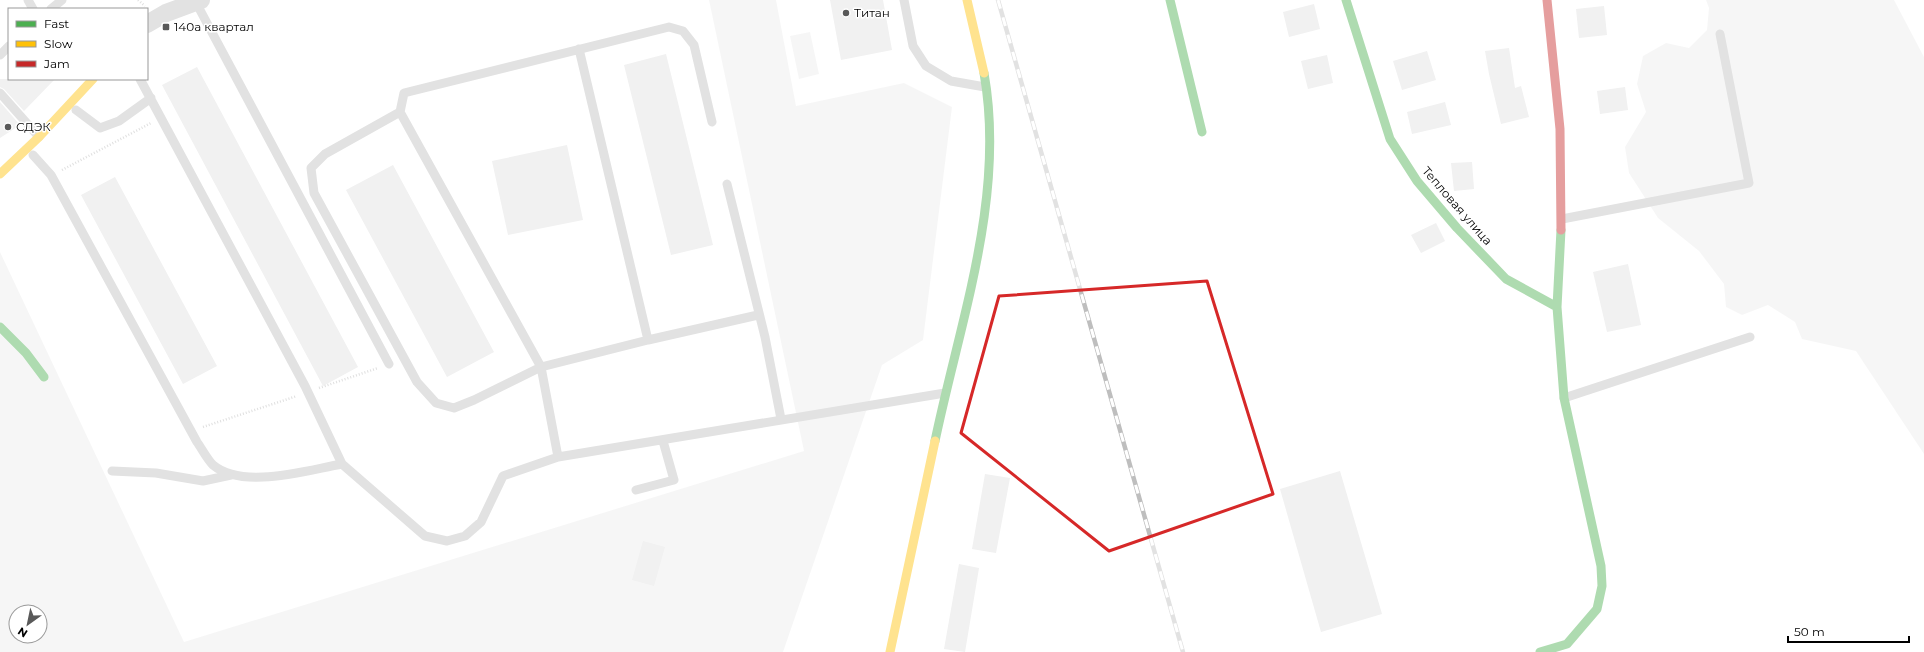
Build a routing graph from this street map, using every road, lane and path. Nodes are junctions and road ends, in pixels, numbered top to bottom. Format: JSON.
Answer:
{"nodes":[{"id":1,"x":62,"y":0,"type":"edge"},
{"id":2,"x":904,"y":0,"type":"edge"},
{"id":3,"x":967,"y":0,"type":"edge"},
{"id":4,"x":1170,"y":0,"type":"edge"},
{"id":5,"x":1346,"y":0,"type":"edge"},
{"id":6,"x":1547,"y":0,"type":"edge"},
{"id":7,"x":201,"y":5,"type":"edge"},
{"id":8,"x":52,"y":8,"type":"edge"},
{"id":9,"x":148,"y":23,"type":"edge"},
{"id":10,"x":1720,"y":34,"type":"dead end"},
{"id":11,"x":8,"y":47,"type":"edge"},
{"id":12,"x":579,"y":49,"type":"junction"},
{"id":13,"x":0,"y":55,"type":"edge"},
{"id":14,"x":92,"y":80,"type":"edge"},
{"id":15,"x":141,"y":80,"type":"edge"},
{"id":16,"x":986,"y":88,"type":"junction"},
{"id":17,"x":0,"y":93,"type":"edge"},
{"id":18,"x":151,"y":98,"type":"junction"},
{"id":19,"x":76,"y":110,"type":"dead end"},
{"id":20,"x":400,"y":112,"type":"junction"},
{"id":21,"x":162,"y":117,"type":"junction"},
{"id":22,"x":712,"y":122,"type":"dead end"},
{"id":23,"x":1202,"y":132,"type":"dead end"},
{"id":24,"x":39,"y":137,"type":"junction"},
{"id":25,"x":33,"y":155,"type":"dead end"},
{"id":26,"x":0,"y":174,"type":"edge"},
{"id":27,"x":51,"y":175,"type":"junction"},
{"id":28,"x":727,"y":184,"type":"dead end"},
{"id":29,"x":1562,"y":219,"type":"junction"},
{"id":30,"x":1557,"y":307,"type":"junction"},
{"id":31,"x":758,"y":315,"type":"junction"},
{"id":32,"x":0,"y":327,"type":"edge"},
{"id":33,"x":1750,"y":337,"type":"dead end"},
{"id":34,"x":648,"y":340,"type":"junction"},
{"id":35,"x":389,"y":364,"type":"joint"},
{"id":36,"x":541,"y":367,"type":"junction"},
{"id":37,"x":44,"y":377,"type":"dead end"},
{"id":38,"x":308,"y":392,"type":"junction"},
{"id":39,"x":945,"y":393,"type":"junction"},
{"id":40,"x":1564,"y":398,"type":"junction"},
{"id":41,"x":782,"y":419,"type":"junction"},
{"id":42,"x":192,"y":432,"type":"junction"},
{"id":43,"x":663,"y":441,"type":"junction"},
{"id":44,"x":558,"y":457,"type":"junction"},
{"id":45,"x":342,"y":464,"type":"junction"},
{"id":46,"x":112,"y":471,"type":"dead end"},
{"id":47,"x":231,"y":475,"type":"junction"},
{"id":48,"x":636,"y":490,"type":"dead end"},
{"id":49,"x":890,"y":652,"type":"edge"},
{"id":50,"x":1540,"y":652,"type":"edge"}],
"edges":[{"from":1,"to":8,"type":"lane"},
{"from":2,"to":16,"type":"lane"},
{"from":3,"to":16,"type":"street"},
{"from":4,"to":23,"type":"street"},
{"from":5,"to":30,"type":"street","name":"Тепловая улица"},
{"from":6,"to":29,"type":"street"},
{"from":7,"to":9,"type":"street"},
{"from":7,"to":35,"type":"lane"},
{"from":10,"to":29,"type":"lane"},
{"from":11,"to":13,"type":"lane"},
{"from":12,"to":20,"type":"lane"},
{"from":12,"to":22,"type":"lane"},
{"from":12,"to":34,"type":"lane"},
{"from":14,"to":24,"type":"street"},
{"from":15,"to":18,"type":"lane"},
{"from":16,"to":39,"type":"street"},
{"from":17,"to":24,"type":"lane"},
{"from":18,"to":19,"type":"lane"},
{"from":18,"to":21,"type":"lane"},
{"from":20,"to":36,"type":"lane"},
{"from":20,"to":36,"type":"lane"},
{"from":21,"to":27,"type":"path"},
{"from":21,"to":38,"type":"lane"},
{"from":24,"to":26,"type":"street"},
{"from":25,"to":27,"type":"lane"},
{"from":27,"to":42,"type":"lane"},
{"from":28,"to":31,"type":"lane"},
{"from":29,"to":30,"type":"street"},
{"from":30,"to":40,"type":"street"},
{"from":31,"to":34,"type":"lane"},
{"from":31,"to":41,"type":"lane"},
{"from":32,"to":37,"type":"street"},
{"from":33,"to":40,"type":"lane"},
{"from":34,"to":36,"type":"lane"},
{"from":35,"to":38,"type":"path"},
{"from":36,"to":44,"type":"lane"},
{"from":38,"to":42,"type":"path"},
{"from":38,"to":45,"type":"lane"},
{"from":39,"to":41,"type":"lane"},
{"from":39,"to":49,"type":"street"},
{"from":40,"to":50,"type":"street"},
{"from":41,"to":43,"type":"lane"},
{"from":42,"to":47,"type":"lane"},
{"from":43,"to":44,"type":"lane"},
{"from":43,"to":48,"type":"lane"},
{"from":44,"to":45,"type":"lane"},
{"from":45,"to":47,"type":"lane"},
{"from":46,"to":47,"type":"lane"}]}
